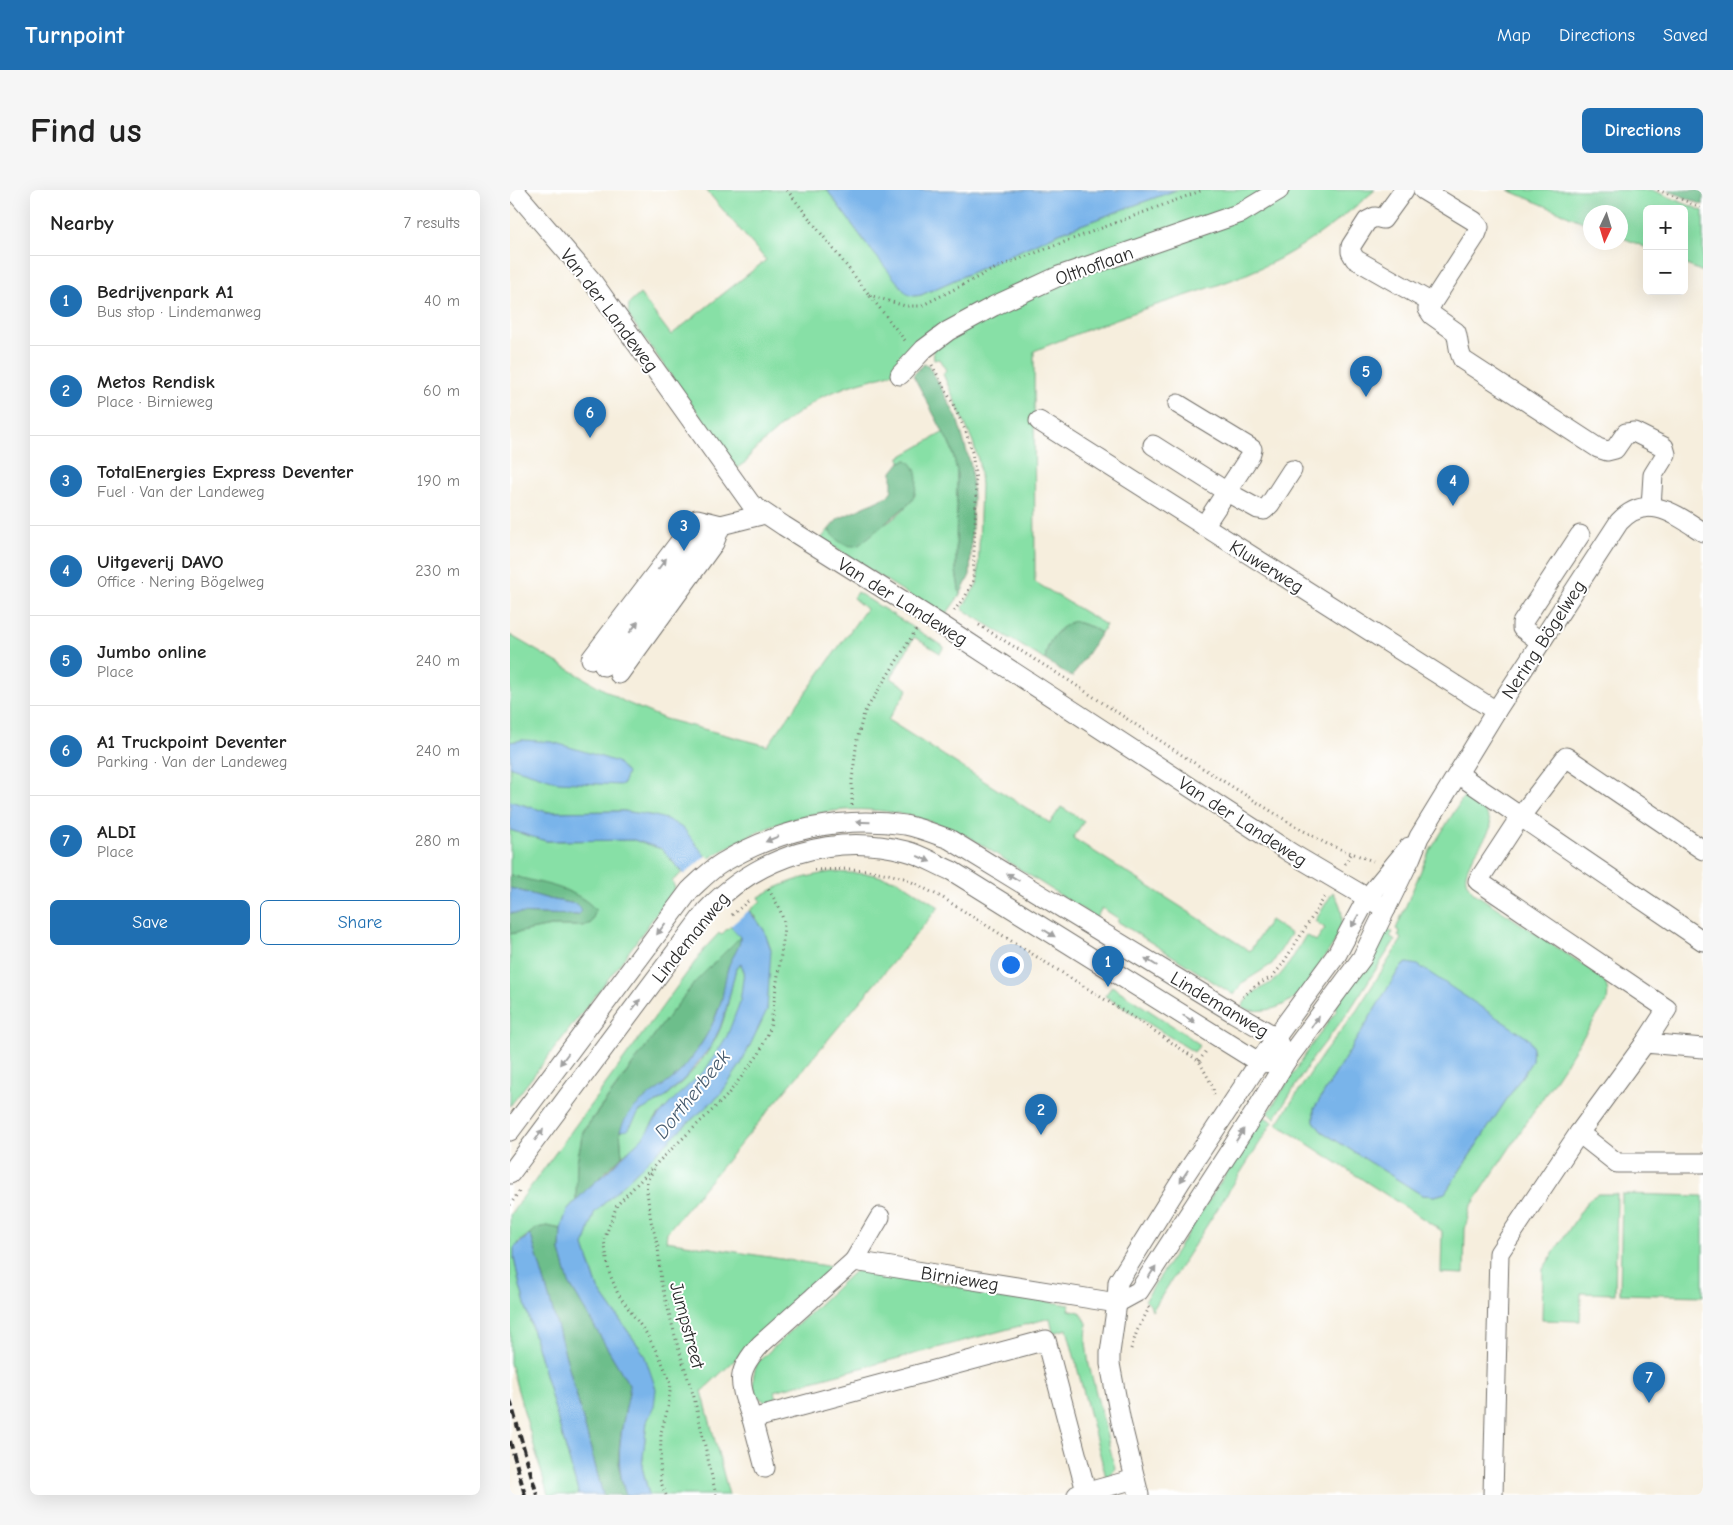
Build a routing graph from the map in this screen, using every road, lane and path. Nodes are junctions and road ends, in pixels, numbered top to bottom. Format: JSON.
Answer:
{"nodes":[{"id":1,"x":514,"y":190,"type":"edge"},
{"id":2,"x":787,"y":190,"type":"edge"},
{"id":3,"x":1203,"y":190,"type":"edge"},
{"id":4,"x":1279,"y":190,"type":"edge"},
{"id":5,"x":1404,"y":190,"type":"edge"},
{"id":6,"x":1423,"y":190,"type":"edge"},
{"id":7,"x":1658,"y":190,"type":"edge"},
{"id":8,"x":1703,"y":208,"type":"edge"},
{"id":9,"x":869,"y":296,"type":"junction"},
{"id":10,"x":1432,"y":304,"type":"junction"},
{"id":11,"x":921,"y":352,"type":"junction"},
{"id":12,"x":900,"y":375,"type":"dead end"},
{"id":13,"x":1178,"y":404,"type":"dead end"},
{"id":14,"x":1039,"y":421,"type":"dead end"},
{"id":15,"x":1153,"y":445,"type":"dead end"},
{"id":16,"x":1292,"y":470,"type":"dead end"},
{"id":17,"x":1226,"y":492,"type":"junction"},
{"id":18,"x":1651,"y":508,"type":"junction"},
{"id":19,"x":765,"y":514,"type":"junction"},
{"id":20,"x":721,"y":526,"type":"junction"},
{"id":21,"x":1204,"y":526,"type":"junction"},
{"id":22,"x":1703,"y":532,"type":"edge"},
{"id":23,"x":1580,"y":535,"type":"dead end"},
{"id":24,"x":926,"y":615,"type":"junction"},
{"id":25,"x":962,"y":615,"type":"dead end"},
{"id":26,"x":978,"y":625,"type":"dead end"},
{"id":27,"x":1541,"y":642,"type":"junction"},
{"id":28,"x":1496,"y":711,"type":"junction"},
{"id":29,"x":1458,"y":774,"type":"junction"},
{"id":30,"x":1520,"y":816,"type":"junction"},
{"id":31,"x":851,"y":822,"type":"junction"},
{"id":32,"x":1418,"y":837,"type":"junction"},
{"id":33,"x":1703,"y":850,"type":"edge"},
{"id":34,"x":1351,"y":854,"type":"dead end"},
{"id":35,"x":814,"y":870,"type":"dead end"},
{"id":36,"x":1336,"y":880,"type":"junction"},
{"id":37,"x":767,"y":887,"type":"dead end"},
{"id":38,"x":1367,"y":898,"type":"junction"},
{"id":39,"x":751,"y":899,"type":"dead end"},
{"id":40,"x":1386,"y":909,"type":"junction"},
{"id":41,"x":726,"y":920,"type":"dead end"},
{"id":42,"x":1703,"y":941,"type":"edge"},
{"id":43,"x":1234,"y":1013,"type":"junction"},
{"id":44,"x":1217,"y":1037,"type":"junction"},
{"id":45,"x":1276,"y":1037,"type":"junction"},
{"id":46,"x":1645,"y":1043,"type":"junction"},
{"id":47,"x":1703,"y":1048,"type":"edge"},
{"id":48,"x":1286,"y":1061,"type":"junction"},
{"id":49,"x":1260,"y":1063,"type":"junction"},
{"id":50,"x":510,"y":1131,"type":"edge"},
{"id":51,"x":1579,"y":1133,"type":"junction"},
{"id":52,"x":658,"y":1162,"type":"junction"},
{"id":53,"x":1703,"y":1163,"type":"edge"},
{"id":54,"x":510,"y":1174,"type":"edge"},
{"id":55,"x":880,"y":1218,"type":"dead end"},
{"id":56,"x":854,"y":1261,"type":"junction"},
{"id":57,"x":1117,"y":1303,"type":"junction"},
{"id":58,"x":752,"y":1419,"type":"junction"},
{"id":59,"x":766,"y":1468,"type":"dead end"},
{"id":60,"x":1137,"y":1487,"type":"edge"},
{"id":61,"x":1084,"y":1494,"type":"edge"},
{"id":62,"x":666,"y":1495,"type":"edge"},
{"id":63,"x":716,"y":1495,"type":"edge"},
{"id":64,"x":1494,"y":1495,"type":"edge"}],
"edges":[{"from":1,"to":19,"type":"street","name":"Van der Landeweg"},
{"from":2,"to":9,"type":"path"},
{"from":3,"to":9,"type":"path"},
{"from":4,"to":11,"type":"street","name":"Olthoflaan"},
{"from":5,"to":10,"type":"street"},
{"from":6,"to":10,"type":"street"},
{"from":7,"to":8,"type":"path"},
{"from":9,"to":11,"type":"path"},
{"from":10,"to":18,"type":"street"},
{"from":11,"to":12,"type":"street","name":"Olthoflaan"},
{"from":11,"to":25,"type":"path","name":"Van der Landeweg"},
{"from":13,"to":17,"type":"street"},
{"from":14,"to":21,"type":"street","name":"Kluwerweg"},
{"from":15,"to":17,"type":"street"},
{"from":16,"to":17,"type":"street"},
{"from":17,"to":21,"type":"street"},
{"from":18,"to":22,"type":"street","name":"Nering Bögelweg"},
{"from":18,"to":27,"type":"street","name":"Nering Bögelweg"},
{"from":19,"to":20,"type":"street"},
{"from":19,"to":24,"type":"street","name":"Van der Landeweg"},
{"from":20,"to":20,"type":"street","one_way":true},
{"from":21,"to":28,"type":"street","name":"Kluwerweg"},
{"from":23,"to":27,"type":"street"},
{"from":24,"to":31,"type":"path"},
{"from":24,"to":36,"type":"street","name":"Van der Landeweg"},
{"from":26,"to":34,"type":"path","name":"Van der Landeweg"},
{"from":27,"to":28,"type":"street","name":"Nering Bögelweg"},
{"from":28,"to":29,"type":"street","name":"Nering Bögelweg"},
{"from":29,"to":30,"type":"street"},
{"from":29,"to":32,"type":"street","name":"Nering Bögelweg"},
{"from":30,"to":33,"type":"street"},
{"from":30,"to":42,"type":"street"},
{"from":30,"to":46,"type":"street"},
{"from":43,"to":31,"type":"street","name":"Lindemanweg","one_way":true},
{"from":31,"to":50,"type":"street","name":"Lindemanweg","one_way":true},
{"from":32,"to":38,"type":"street","name":"Nering Bögelweg"},
{"from":32,"to":40,"type":"street","name":"Nering Bögelweg"},
{"from":35,"to":44,"type":"path"},
{"from":36,"to":38,"type":"street","name":"Van der Landeweg"},
{"from":36,"to":43,"type":"path"},
{"from":37,"to":52,"type":"path"},
{"from":38,"to":40,"type":"street","name":"Van der Landeweg"},
{"from":38,"to":45,"type":"street","name":"Nering Bögelweg","one_way":true},
{"from":39,"to":41,"type":"path","name":"Lindemanweg"},
{"from":48,"to":40,"type":"street","name":"Nering Bögelweg","one_way":true},
{"from":43,"to":45,"type":"street","name":"Lindemanweg"},
{"from":44,"to":49,"type":"street","name":"Lindemanweg"},
{"from":54,"to":44,"type":"street","name":"Lindemanweg","one_way":true},
{"from":45,"to":48,"type":"street","name":"Lindemanweg"},
{"from":45,"to":49,"type":"street","name":"Nering Bögelweg"},
{"from":46,"to":47,"type":"street"},
{"from":46,"to":51,"type":"street"},
{"from":48,"to":49,"type":"street","name":"Lindemanweg"},
{"from":57,"to":48,"type":"street","one_way":true},
{"from":49,"to":57,"type":"street","one_way":true},
{"from":51,"to":53,"type":"street"},
{"from":51,"to":64,"type":"street"},
{"from":52,"to":62,"type":"path"},
{"from":52,"to":63,"type":"path","name":"Jumpstreet"},
{"from":55,"to":56,"type":"street"},
{"from":56,"to":57,"type":"street","name":"Birnieweg"},
{"from":56,"to":58,"type":"street"},
{"from":57,"to":60,"type":"street"},
{"from":58,"to":59,"type":"street"},
{"from":58,"to":61,"type":"street"},
{"from":60,"to":61,"type":"street"}]}
